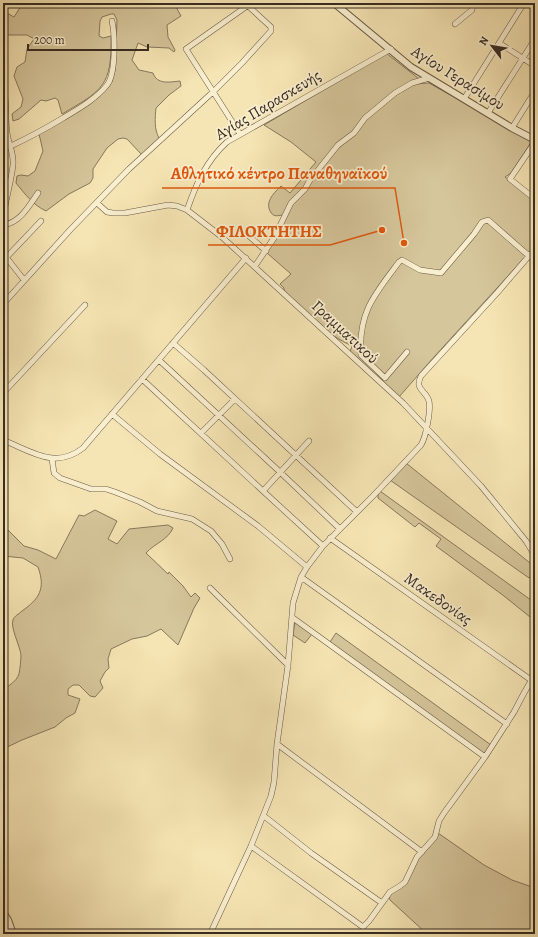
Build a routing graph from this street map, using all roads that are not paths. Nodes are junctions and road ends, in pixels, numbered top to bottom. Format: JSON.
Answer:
{"nodes":[{"id":1,"x":334,"y":3,"type":"edge"},
{"id":2,"x":473,"y":3,"type":"edge"},
{"id":3,"x":524,"y":3,"type":"edge"},
{"id":4,"x":246,"y":4,"type":"edge"},
{"id":5,"x":112,"y":21,"type":"dead end"},
{"id":6,"x":455,"y":24,"type":"dead end"},
{"id":7,"x":535,"y":40,"type":"edge"},
{"id":8,"x":499,"y":43,"type":"junction"},
{"id":9,"x":391,"y":49,"type":"junction"},
{"id":10,"x":523,"y":58,"type":"junction"},
{"id":11,"x":535,"y":66,"type":"edge"},
{"id":12,"x":429,"y":78,"type":"junction"},
{"id":13,"x":3,"y":86,"type":"edge"},
{"id":14,"x":214,"y":91,"type":"junction"},
{"id":15,"x":535,"y":91,"type":"edge"},
{"id":16,"x":464,"y":99,"type":"junction"},
{"id":17,"x":488,"y":113,"type":"junction"},
{"id":18,"x":512,"y":128,"type":"junction"},
{"id":19,"x":240,"y":134,"type":"junction"},
{"id":20,"x":535,"y":141,"type":"edge"},
{"id":21,"x":11,"y":146,"type":"junction"},
{"id":22,"x":38,"y":193,"type":"dead end"},
{"id":23,"x":535,"y":199,"type":"edge"},
{"id":24,"x":97,"y":203,"type":"junction"},
{"id":25,"x":187,"y":210,"type":"junction"},
{"id":26,"x":3,"y":219,"type":"edge"},
{"id":27,"x":41,"y":221,"type":"dead end"},
{"id":28,"x":3,"y":225,"type":"edge"},
{"id":29,"x":249,"y":236,"type":"dead end"},
{"id":30,"x":3,"y":243,"type":"edge"},
{"id":31,"x":535,"y":249,"type":"edge"},
{"id":32,"x":266,"y":251,"type":"junction"},
{"id":33,"x":529,"y":256,"type":"junction"},
{"id":34,"x":246,"y":258,"type":"junction"},
{"id":35,"x":5,"y":259,"type":"edge"},
{"id":36,"x":255,"y":266,"type":"junction"},
{"id":37,"x":24,"y":280,"type":"junction"},
{"id":38,"x":3,"y":304,"type":"edge"},
{"id":39,"x":85,"y":305,"type":"dead end"},
{"id":40,"x":173,"y":343,"type":"junction"},
{"id":41,"x":407,"y":352,"type":"dead end"},
{"id":42,"x":159,"y":360,"type":"junction"},
{"id":43,"x":142,"y":379,"type":"junction"},
{"id":44,"x":3,"y":393,"type":"edge"},
{"id":45,"x":235,"y":399,"type":"junction"},
{"id":46,"x":112,"y":414,"type":"junction"},
{"id":47,"x":218,"y":416,"type":"junction"},
{"id":48,"x":427,"y":429,"type":"junction"},
{"id":49,"x":201,"y":433,"type":"junction"},
{"id":50,"x":3,"y":440,"type":"edge"},
{"id":51,"x":309,"y":442,"type":"dead end"},
{"id":52,"x":297,"y":455,"type":"junction"},
{"id":53,"x":52,"y":459,"type":"junction"},
{"id":54,"x":280,"y":472,"type":"junction"},
{"id":55,"x":263,"y":491,"type":"junction"},
{"id":56,"x":357,"y":512,"type":"junction"},
{"id":57,"x":340,"y":529,"type":"junction"},
{"id":58,"x":330,"y":538,"type":"junction"},
{"id":59,"x":323,"y":546,"type":"junction"},
{"id":60,"x":535,"y":556,"type":"edge"},
{"id":61,"x":230,"y":559,"type":"dead end"},
{"id":62,"x":307,"y":567,"type":"junction"},
{"id":63,"x":301,"y":578,"type":"junction"},
{"id":64,"x":210,"y":588,"type":"dead end"},
{"id":65,"x":293,"y":618,"type":"junction"},
{"id":66,"x":288,"y":665,"type":"junction"},
{"id":67,"x":535,"y":674,"type":"edge"},
{"id":68,"x":531,"y":680,"type":"junction"},
{"id":69,"x":507,"y":724,"type":"junction"},
{"id":70,"x":278,"y":744,"type":"junction"},
{"id":71,"x":485,"y":757,"type":"junction"},
{"id":72,"x":264,"y":816,"type":"junction"},
{"id":73,"x":251,"y":846,"type":"junction"},
{"id":74,"x":422,"y":852,"type":"junction"},
{"id":75,"x":382,"y":903,"type":"junction"},
{"id":76,"x":3,"y":912,"type":"edge"},
{"id":77,"x":211,"y":932,"type":"edge"},
{"id":78,"x":13,"y":934,"type":"edge"},
{"id":79,"x":218,"y":934,"type":"edge"}],
"edges":[{"from":1,"to":9,"type":"street","name":"Αγίου Γερασίμου"},
{"from":2,"to":6,"type":"street"},
{"from":3,"to":8,"type":"street"},
{"from":4,"to":14,"type":"street"},
{"from":4,"to":14,"type":"street"},
{"from":5,"to":21,"type":"street"},
{"from":7,"to":10,"type":"street"},
{"from":8,"to":10,"type":"street"},
{"from":8,"to":16,"type":"street"},
{"from":9,"to":12,"type":"street","name":"Αγίου Γερασίμου"},
{"from":9,"to":19,"type":"street","name":"Αγίας Παρασκευής"},
{"from":10,"to":11,"type":"street"},
{"from":10,"to":17,"type":"street"},
{"from":12,"to":16,"type":"street","name":"Αγίου Γερασίμου"},
{"from":12,"to":32,"type":"street"},
{"from":13,"to":21,"type":"street"},
{"from":14,"to":19,"type":"street"},
{"from":14,"to":24,"type":"street"},
{"from":15,"to":18,"type":"street"},
{"from":16,"to":17,"type":"street","name":"Αγίου Γερασίμου"},
{"from":17,"to":18,"type":"street","name":"Αγίου Γερασίμου"},
{"from":18,"to":20,"type":"street","name":"Αγίου Γερασίμου"},
{"from":19,"to":25,"type":"street","name":"Αγίας Παρασκευής"},
{"from":20,"to":23,"type":"street"},
{"from":21,"to":26,"type":"street"},
{"from":22,"to":28,"type":"street"},
{"from":24,"to":25,"type":"street","name":"Γραμματικού"},
{"from":24,"to":37,"type":"street"},
{"from":25,"to":34,"type":"street","name":"Γραμματικού"},
{"from":27,"to":35,"type":"street"},
{"from":29,"to":32,"type":"street"},
{"from":30,"to":35,"type":"street"},
{"from":31,"to":33,"type":"street"},
{"from":32,"to":36,"type":"street"},
{"from":33,"to":41,"type":"street"},
{"from":33,"to":48,"type":"street"},
{"from":34,"to":36,"type":"street","name":"Γραμματικού"},
{"from":34,"to":40,"type":"street"},
{"from":35,"to":37,"type":"street"},
{"from":36,"to":48,"type":"street","name":"Γραμματικού"},
{"from":37,"to":38,"type":"street"},
{"from":39,"to":44,"type":"street"},
{"from":40,"to":42,"type":"street"},
{"from":40,"to":45,"type":"street"},
{"from":42,"to":43,"type":"street"},
{"from":42,"to":47,"type":"street"},
{"from":43,"to":46,"type":"street"},
{"from":43,"to":49,"type":"street"},
{"from":45,"to":47,"type":"street"},
{"from":45,"to":52,"type":"street"},
{"from":46,"to":53,"type":"street"},
{"from":46,"to":62,"type":"street"},
{"from":47,"to":49,"type":"street"},
{"from":47,"to":54,"type":"street"},
{"from":48,"to":56,"type":"street"},
{"from":48,"to":60,"type":"street","name":"Γραμματικού"},
{"from":49,"to":55,"type":"street"},
{"from":50,"to":53,"type":"street"},
{"from":51,"to":52,"type":"street"},
{"from":52,"to":54,"type":"street"},
{"from":52,"to":56,"type":"street"},
{"from":53,"to":61,"type":"street"},
{"from":54,"to":55,"type":"street"},
{"from":54,"to":57,"type":"street"},
{"from":55,"to":59,"type":"street"},
{"from":56,"to":57,"type":"street"},
{"from":57,"to":58,"type":"street"},
{"from":58,"to":59,"type":"street"},
{"from":58,"to":68,"type":"street","name":"Μακεδονίας"},
{"from":59,"to":62,"type":"street"},
{"from":62,"to":63,"type":"street"},
{"from":63,"to":65,"type":"street"},
{"from":63,"to":69,"type":"street"},
{"from":64,"to":66,"type":"street"},
{"from":65,"to":66,"type":"street"},
{"from":65,"to":71,"type":"street"},
{"from":66,"to":70,"type":"street"},
{"from":67,"to":68,"type":"street"},
{"from":68,"to":69,"type":"street"},
{"from":69,"to":71,"type":"street"},
{"from":70,"to":72,"type":"street"},
{"from":70,"to":74,"type":"street"},
{"from":71,"to":74,"type":"street"},
{"from":72,"to":73,"type":"street"},
{"from":72,"to":75,"type":"street"},
{"from":73,"to":75,"type":"street"},
{"from":73,"to":77,"type":"street"},
{"from":74,"to":75,"type":"street"},
{"from":76,"to":78,"type":"street"},
{"from":77,"to":79,"type":"street"}]}
